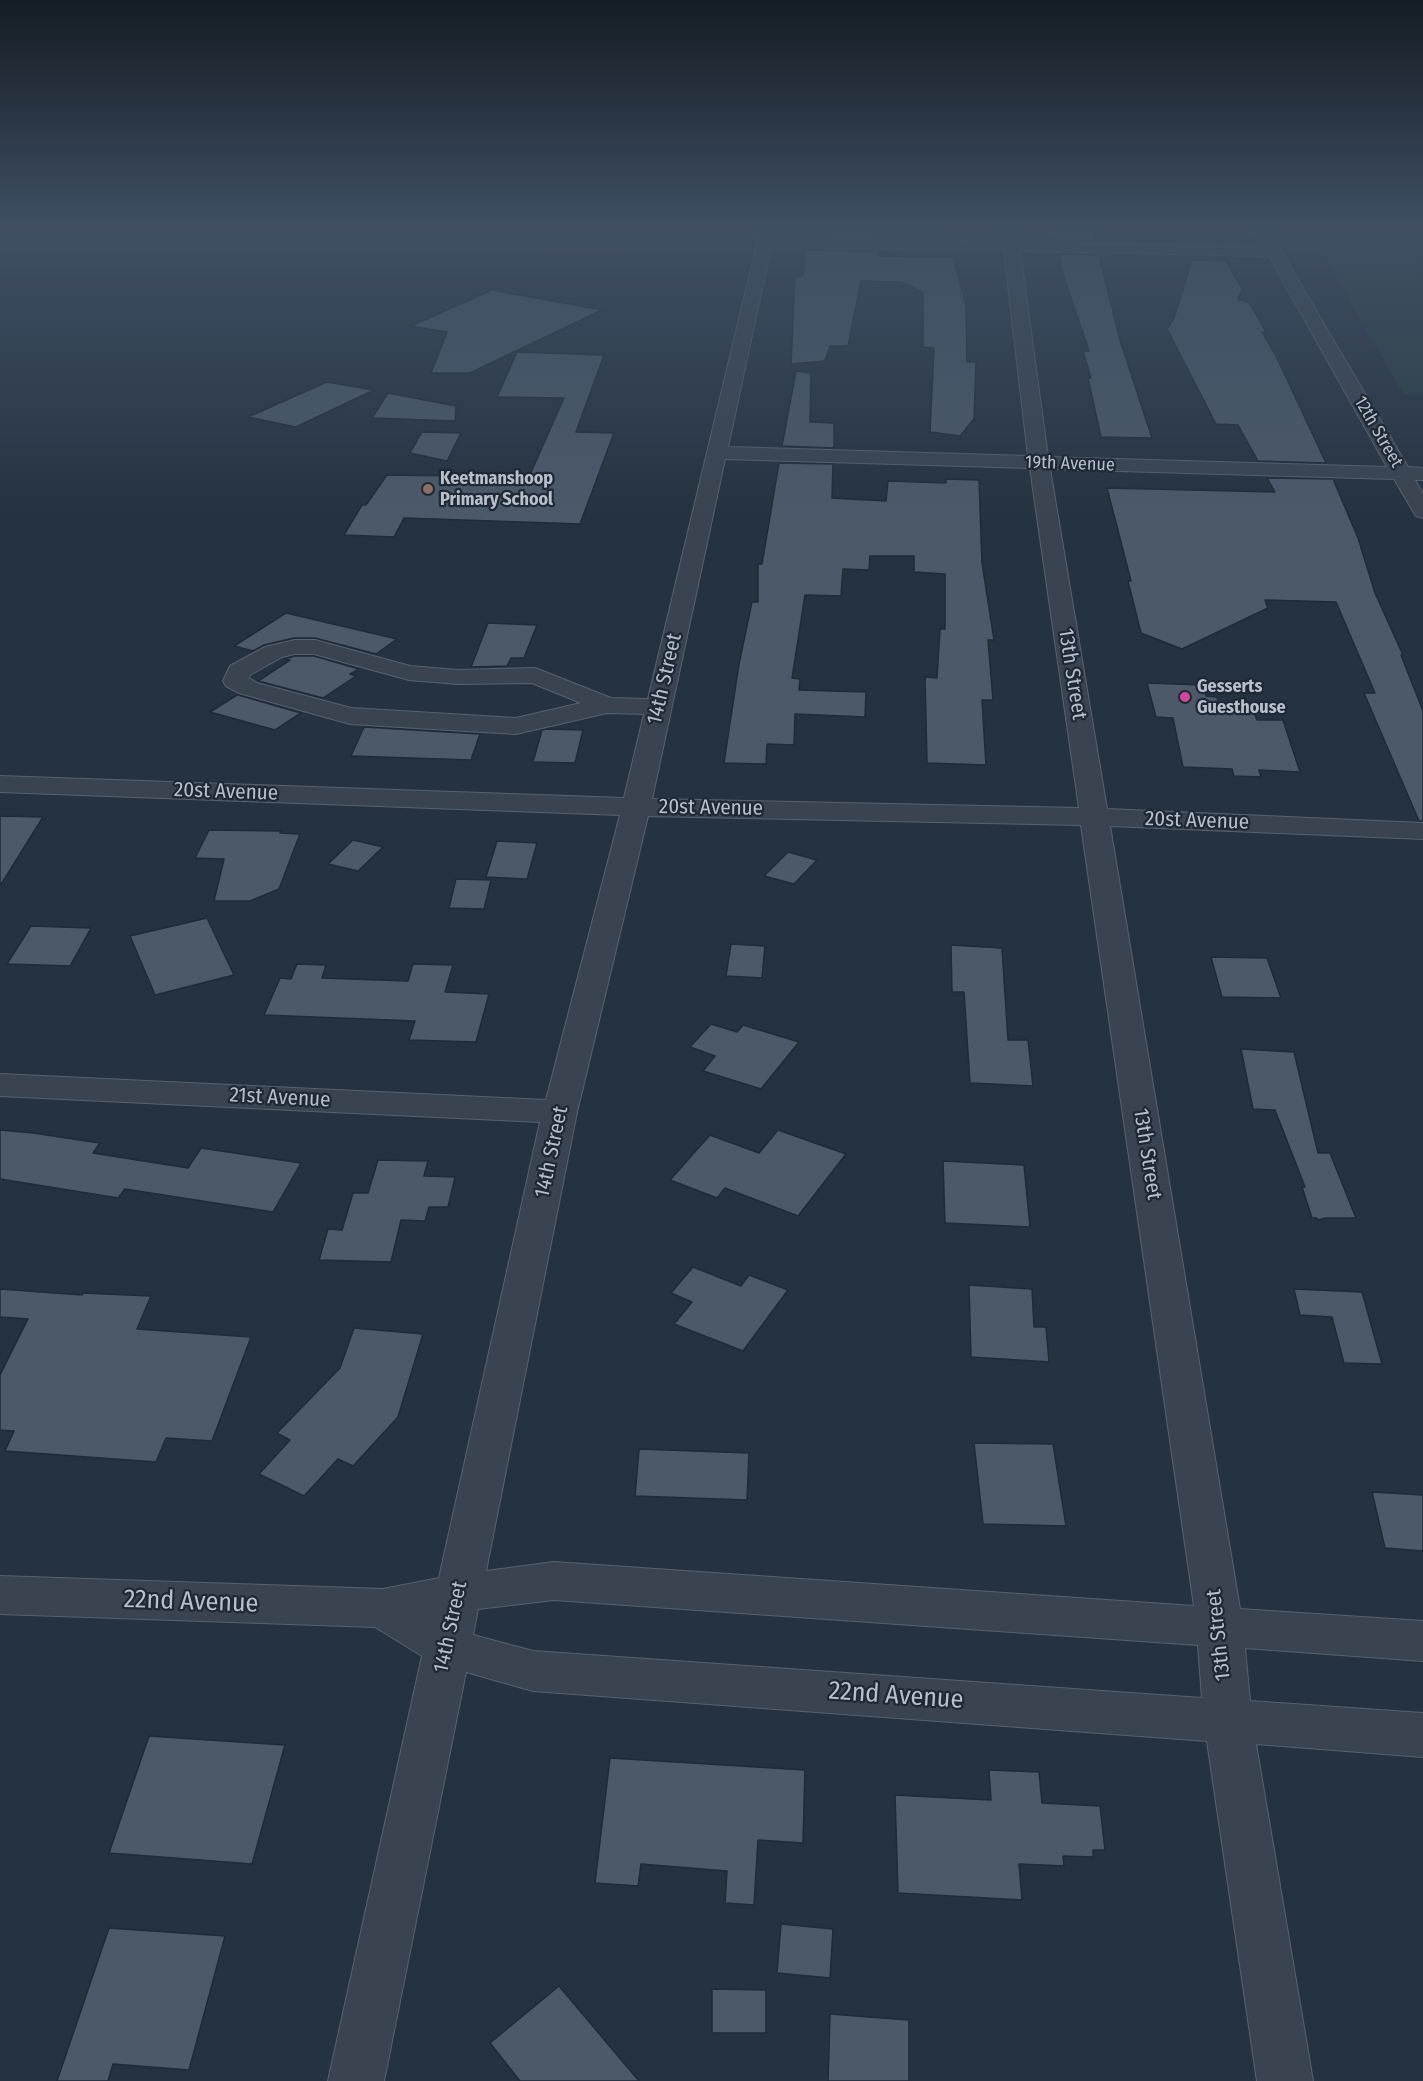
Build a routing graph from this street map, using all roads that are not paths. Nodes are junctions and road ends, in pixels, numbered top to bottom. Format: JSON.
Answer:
{"nodes":[{"id":1,"x":746,"y":324,"type":"edge"},
{"id":2,"x":1021,"y":324,"type":"edge"},
{"id":3,"x":1315,"y":324,"type":"edge"},
{"id":4,"x":717,"y":453,"type":"junction"},
{"id":5,"x":1039,"y":463,"type":"junction"},
{"id":6,"x":1402,"y":473,"type":"junction"},
{"id":7,"x":1423,"y":474,"type":"edge"},
{"id":8,"x":1423,"y":512,"type":"edge"},
{"id":9,"x":607,"y":705,"type":"junction"},
{"id":10,"x":659,"y":707,"type":"junction"},
{"id":11,"x":0,"y":784,"type":"edge"},
{"id":12,"x":636,"y":807,"type":"junction"},
{"id":13,"x":1095,"y":817,"type":"junction"},
{"id":14,"x":1423,"y":831,"type":"edge"},
{"id":15,"x":0,"y":1085,"type":"edge"},
{"id":16,"x":560,"y":1112,"type":"junction"},
{"id":17,"x":459,"y":1593,"type":"junction"},
{"id":18,"x":0,"y":1595,"type":"edge"},
{"id":19,"x":383,"y":1608,"type":"junction"},
{"id":20,"x":1220,"y":1626,"type":"junction"},
{"id":21,"x":1423,"y":1641,"type":"edge"},
{"id":22,"x":446,"y":1647,"type":"junction"},
{"id":23,"x":1228,"y":1719,"type":"junction"},
{"id":24,"x":1423,"y":1735,"type":"edge"},
{"id":25,"x":356,"y":2081,"type":"edge"},
{"id":26,"x":1285,"y":2081,"type":"edge"}],
"edges":[{"from":1,"to":4,"type":"street","name":"14th Street"},
{"from":2,"to":5,"type":"street","name":"13th Street"},
{"from":3,"to":6,"type":"street","name":"12th Street"},
{"from":4,"to":5,"type":"street","name":"19th Avenue"},
{"from":4,"to":10,"type":"street","name":"14th Street"},
{"from":5,"to":6,"type":"street","name":"19th Avenue"},
{"from":5,"to":13,"type":"street","name":"13th Street"},
{"from":6,"to":7,"type":"street","name":"19th Avenue"},
{"from":6,"to":8,"type":"street","name":"12th Street"},
{"from":9,"to":9,"type":"street"},
{"from":9,"to":10,"type":"street"},
{"from":10,"to":12,"type":"street","name":"14th Street"},
{"from":11,"to":12,"type":"street","name":"20st Avenue"},
{"from":12,"to":13,"type":"street","name":"20st Avenue"},
{"from":12,"to":16,"type":"street","name":"14th Street"},
{"from":13,"to":14,"type":"street","name":"20st Avenue"},
{"from":13,"to":20,"type":"street","name":"13th Street"},
{"from":15,"to":16,"type":"street","name":"21st Avenue"},
{"from":16,"to":17,"type":"street","name":"14th Street"},
{"from":17,"to":19,"type":"street","name":"22nd Avenue"},
{"from":17,"to":20,"type":"street","name":"22nd Avenue"},
{"from":17,"to":22,"type":"street","name":"14th Street"},
{"from":18,"to":19,"type":"street","name":"22nd Avenue"},
{"from":19,"to":22,"type":"street","name":"22nd Avenue"},
{"from":20,"to":21,"type":"street","name":"22nd Avenue"},
{"from":20,"to":23,"type":"street","name":"13th Street"},
{"from":22,"to":23,"type":"street","name":"22nd Avenue"},
{"from":22,"to":25,"type":"street","name":"14th Street"},
{"from":23,"to":24,"type":"street","name":"22nd Avenue"},
{"from":23,"to":26,"type":"street","name":"13th Street"}]}
